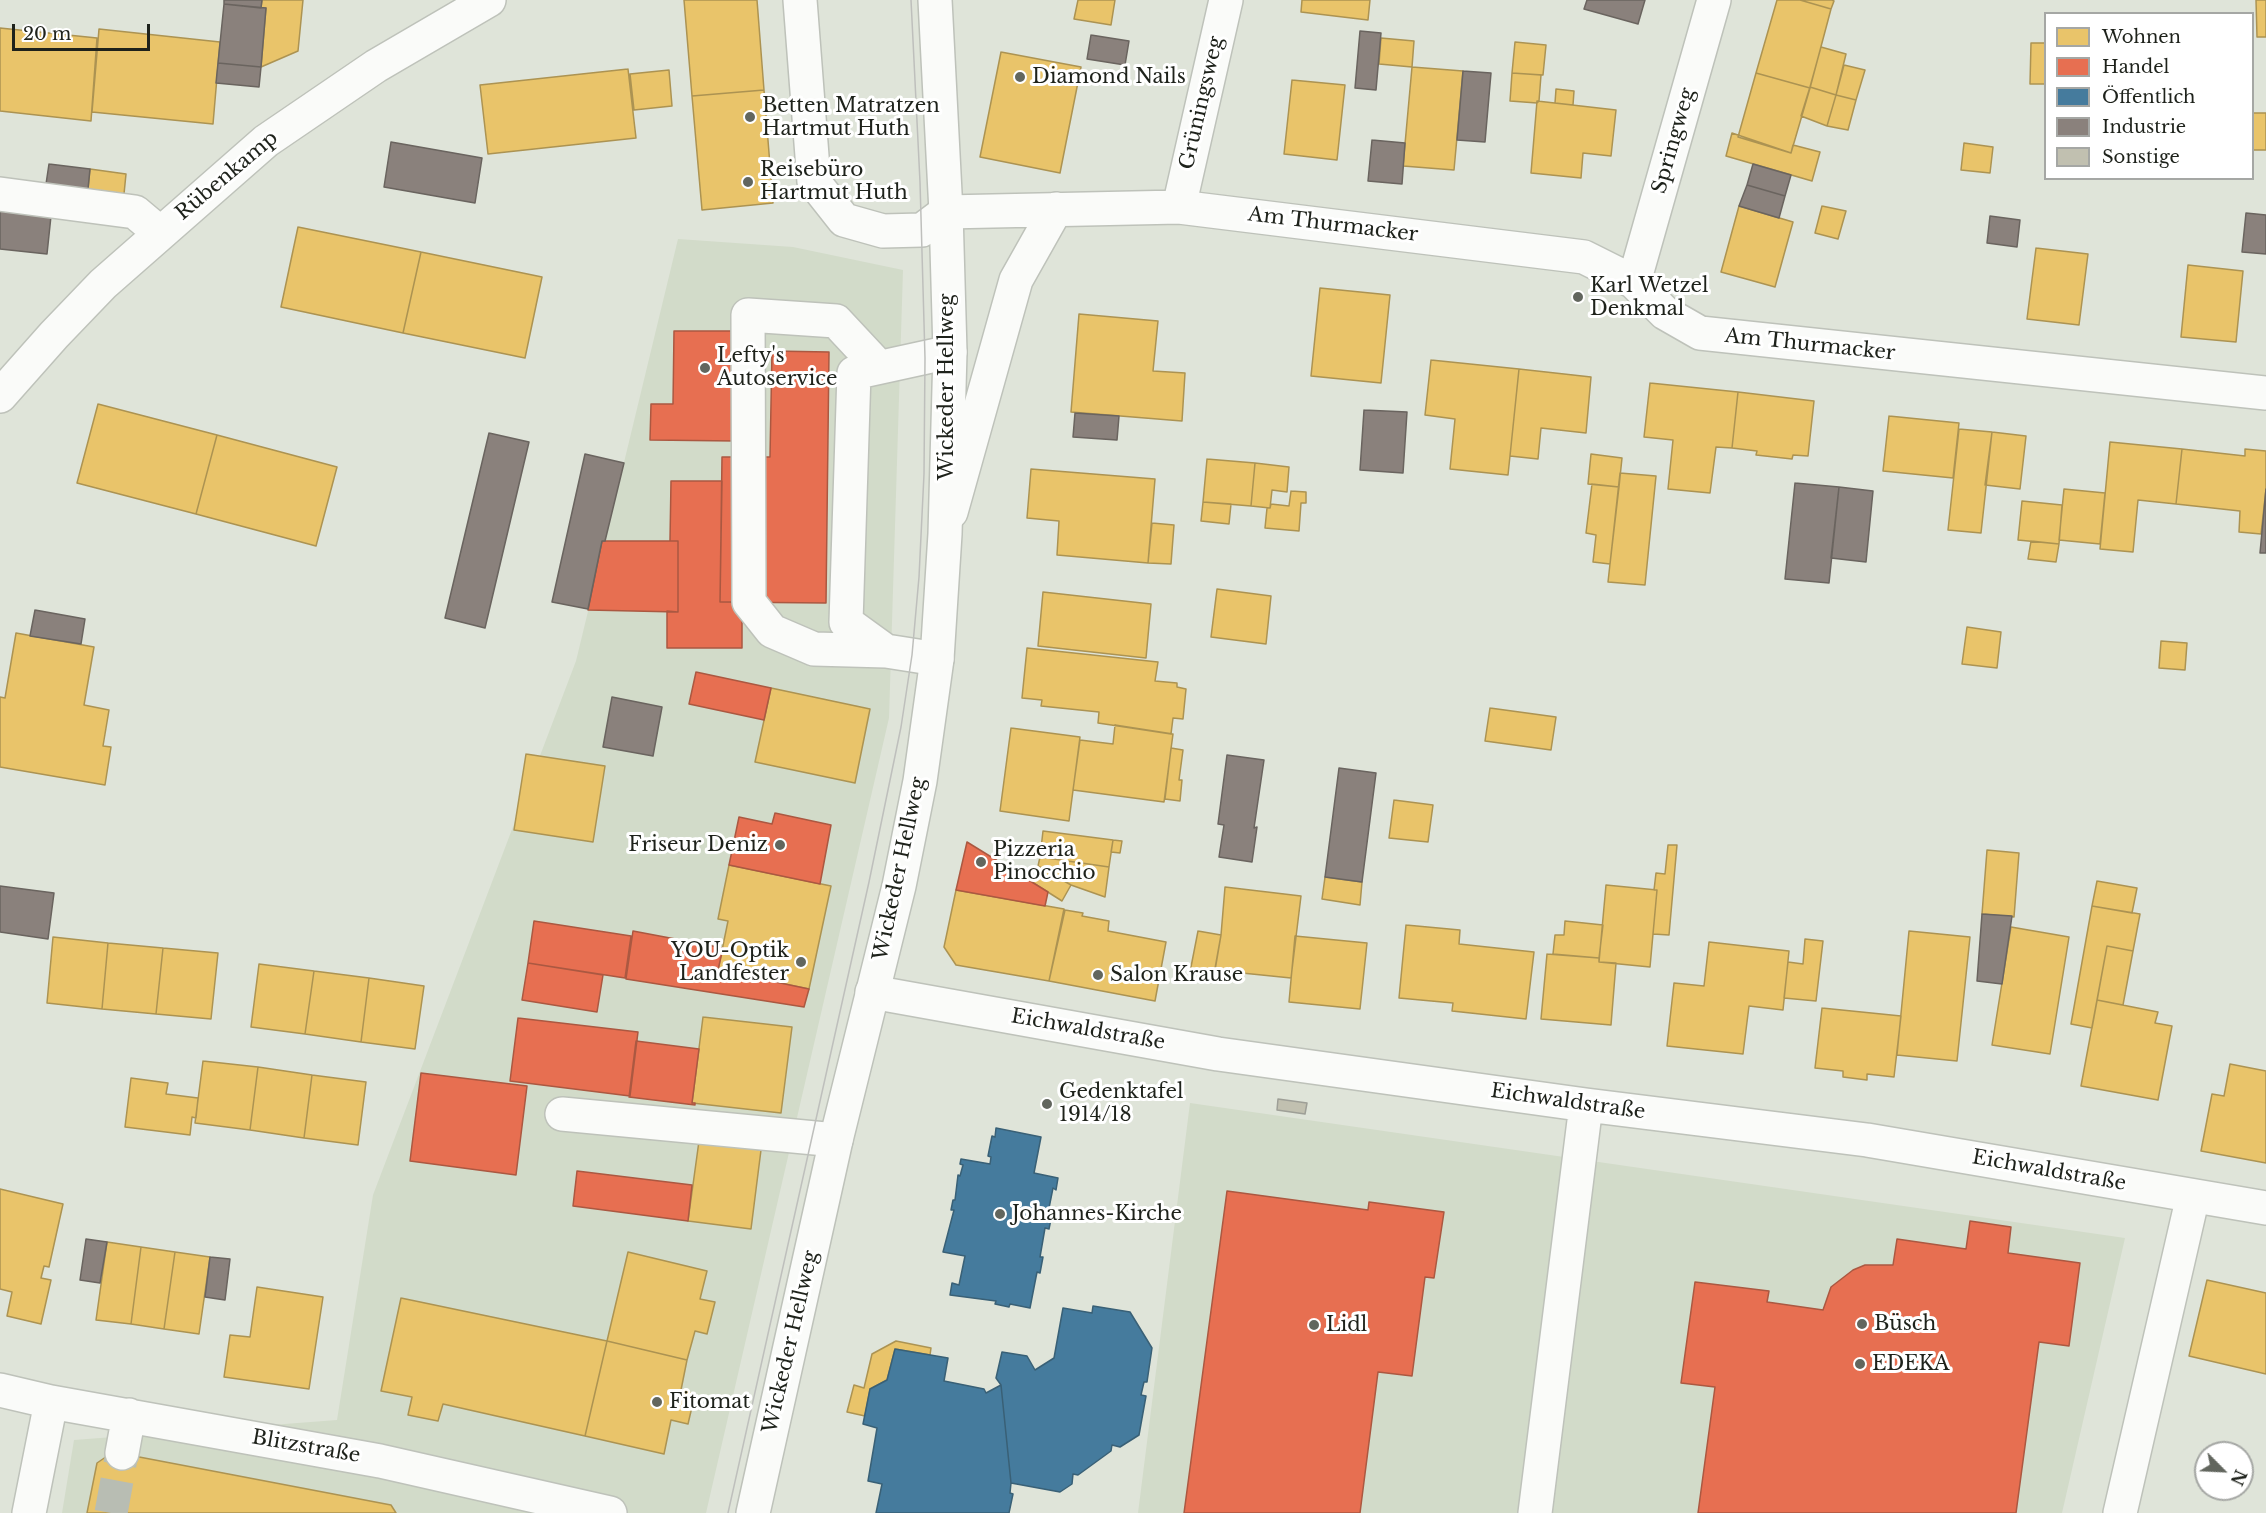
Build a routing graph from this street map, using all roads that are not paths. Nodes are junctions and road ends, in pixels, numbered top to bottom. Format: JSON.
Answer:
{"nodes":[{"id":1,"x":489,"y":0,"type":"edge"},
{"id":2,"x":800,"y":0,"type":"edge"},
{"id":3,"x":935,"y":0,"type":"edge"},
{"id":4,"x":1226,"y":0,"type":"edge"},
{"id":5,"x":1714,"y":0,"type":"edge"},
{"id":6,"x":0,"y":194,"type":"edge"},
{"id":7,"x":1179,"y":207,"type":"junction"},
{"id":8,"x":1056,"y":209,"type":"junction"},
{"id":9,"x":946,"y":212,"type":"junction"},
{"id":10,"x":160,"y":233,"type":"junction"},
{"id":11,"x":1634,"y":282,"type":"junction"},
{"id":12,"x":950,"y":352,"type":"junction"},
{"id":13,"x":879,"y":367,"type":"junction"},
{"id":14,"x":2266,"y":393,"type":"edge"},
{"id":15,"x":0,"y":396,"type":"edge"},
{"id":16,"x":945,"y":534,"type":"junction"},
{"id":17,"x":886,"y":651,"type":"junction"},
{"id":18,"x":937,"y":659,"type":"junction"},
{"id":19,"x":872,"y":992,"type":"junction"},
{"id":20,"x":1586,"y":1105,"type":"junction"},
{"id":21,"x":562,"y":1114,"type":"dead end"},
{"id":22,"x":836,"y":1140,"type":"junction"},
{"id":23,"x":2193,"y":1196,"type":"junction"},
{"id":24,"x":2266,"y":1208,"type":"edge"},
{"id":25,"x":0,"y":1390,"type":"edge"},
{"id":26,"x":51,"y":1402,"type":"junction"},
{"id":27,"x":129,"y":1416,"type":"junction"},
{"id":28,"x":122,"y":1453,"type":"tunnel mouth"},
{"id":29,"x":29,"y":1513,"type":"edge"},
{"id":30,"x":610,"y":1513,"type":"edge"},
{"id":31,"x":753,"y":1513,"type":"edge"},
{"id":32,"x":1534,"y":1513,"type":"edge"},
{"id":33,"x":2120,"y":1513,"type":"edge"}],
"edges":[{"from":1,"to":10,"type":"street","name":"Rübenkamp"},
{"from":2,"to":9,"type":"street"},
{"from":3,"to":9,"type":"street","name":"Wickeder Hellweg"},
{"from":4,"to":7,"type":"street","name":"Grüningsweg"},
{"from":5,"to":11,"type":"street","name":"Springweg"},
{"from":6,"to":10,"type":"street"},
{"from":7,"to":8,"type":"street","name":"Am Thurmacker"},
{"from":7,"to":11,"type":"street","name":"Am Thurmacker"},
{"from":8,"to":9,"type":"street","name":"Am Thurmacker"},
{"from":8,"to":16,"type":"street"},
{"from":9,"to":12,"type":"street","name":"Wickeder Hellweg"},
{"from":10,"to":15,"type":"street","name":"Rübenkamp"},
{"from":11,"to":14,"type":"street","name":"Am Thurmacker"},
{"from":12,"to":13,"type":"street"},
{"from":12,"to":16,"type":"street","name":"Wickeder Hellweg"},
{"from":13,"to":17,"type":"street"},
{"from":13,"to":17,"type":"street"},
{"from":16,"to":18,"type":"street","name":"Wickeder Hellweg"},
{"from":17,"to":18,"type":"street"},
{"from":18,"to":19,"type":"street","name":"Wickeder Hellweg"},
{"from":19,"to":20,"type":"street","name":"Eichwaldstraße"},
{"from":19,"to":22,"type":"street","name":"Wickeder Hellweg"},
{"from":20,"to":23,"type":"street","name":"Eichwaldstraße"},
{"from":20,"to":32,"type":"street"},
{"from":21,"to":22,"type":"street"},
{"from":22,"to":31,"type":"street","name":"Wickeder Hellweg"},
{"from":23,"to":24,"type":"street","name":"Eichwaldstraße"},
{"from":23,"to":33,"type":"street"},
{"from":25,"to":26,"type":"street","name":"Blitzstraße"},
{"from":26,"to":27,"type":"street","name":"Blitzstraße"},
{"from":26,"to":29,"type":"street"},
{"from":27,"to":28,"type":"street"},
{"from":27,"to":30,"type":"street","name":"Blitzstraße"}]}
